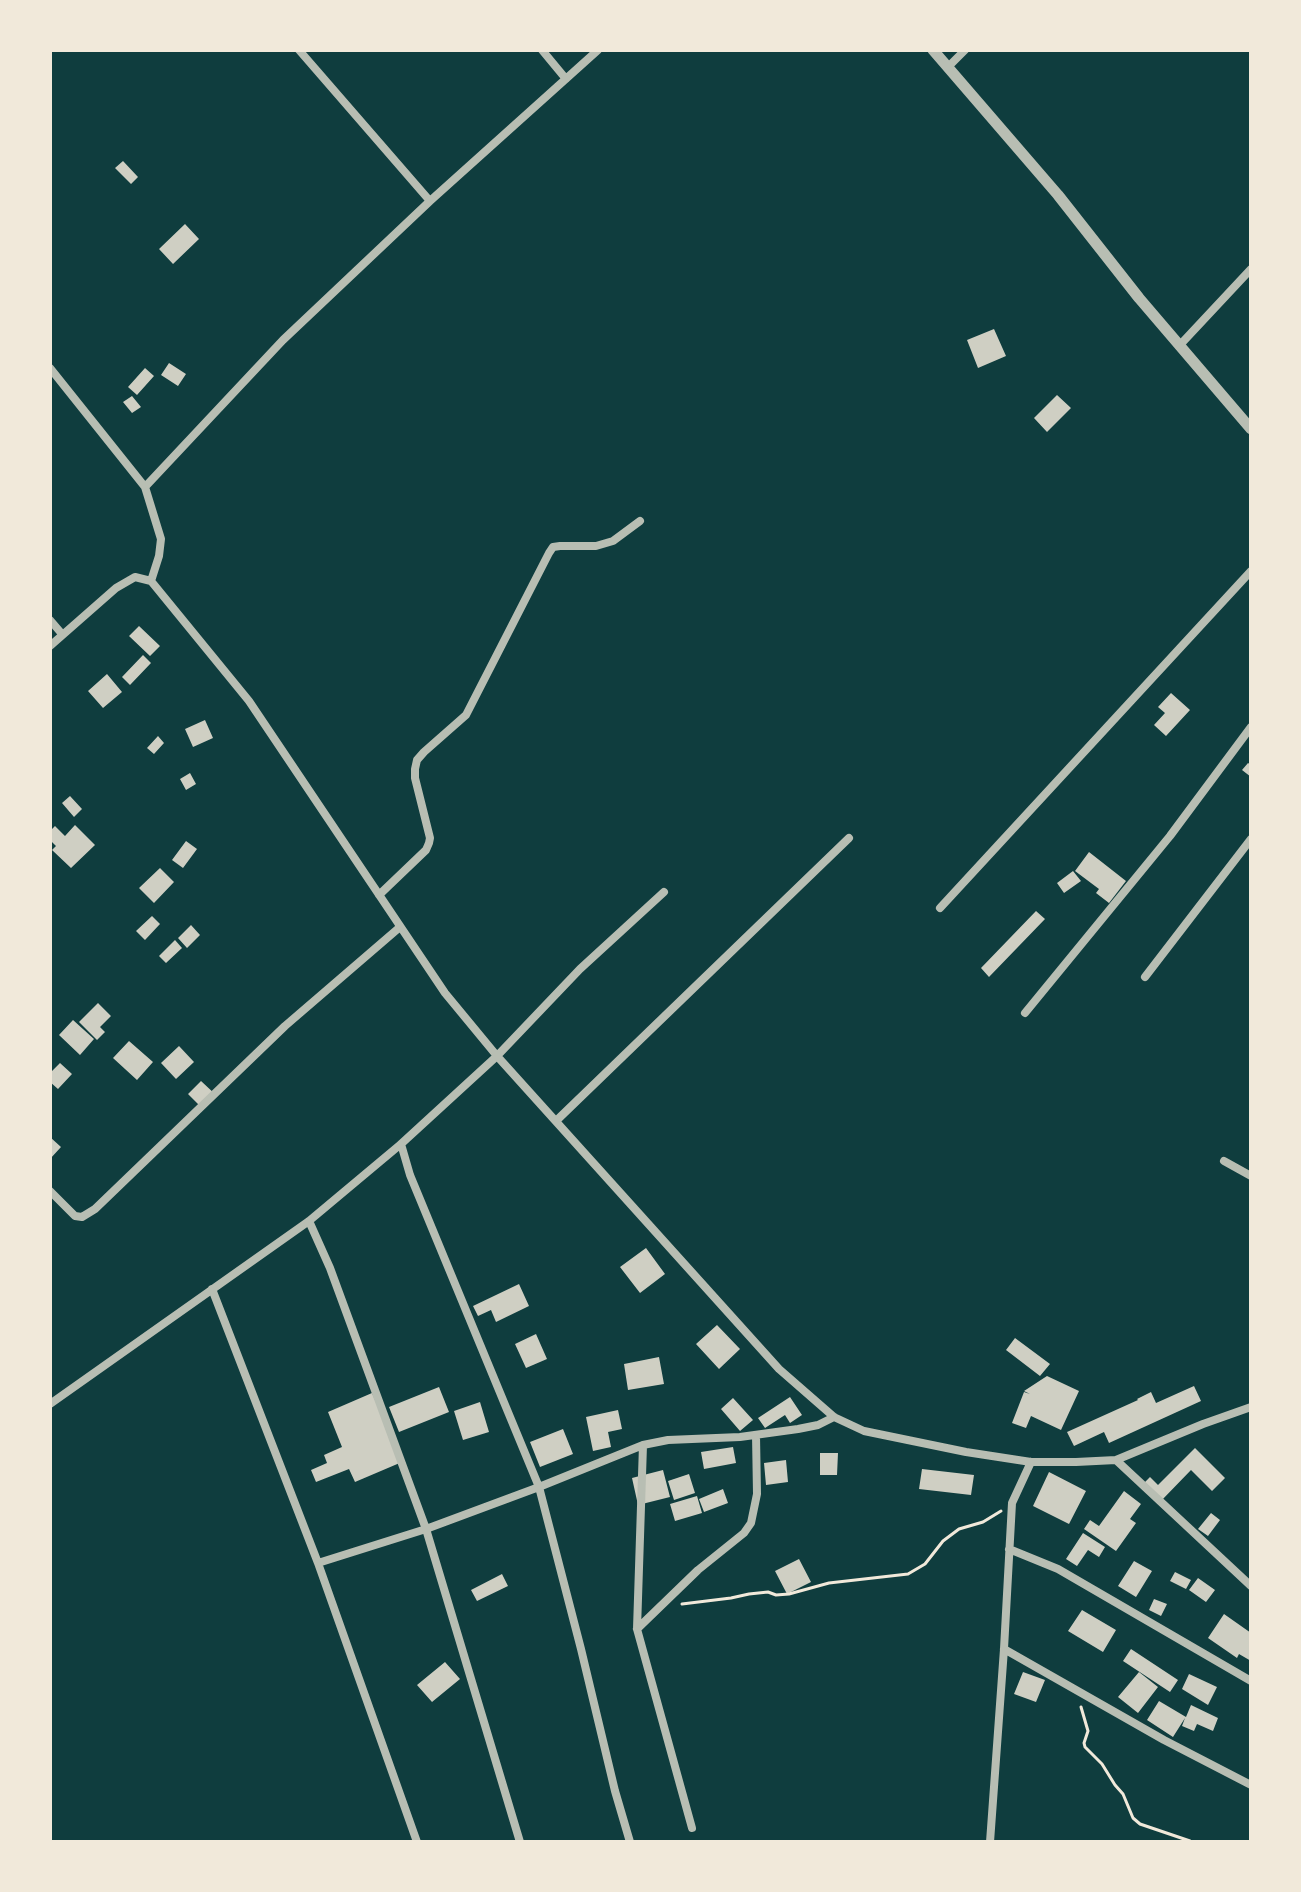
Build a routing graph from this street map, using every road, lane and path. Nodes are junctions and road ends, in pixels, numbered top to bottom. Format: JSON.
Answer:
{"nodes":[{"id":1,"x":299,"y":50,"type":"edge"},
{"id":2,"x":542,"y":50,"type":"edge"},
{"id":3,"x":598,"y":50,"type":"edge"},
{"id":4,"x":933,"y":50,"type":"edge"},
{"id":5,"x":965,"y":50,"type":"edge"},
{"id":6,"x":948,"y":67,"type":"junction"},
{"id":7,"x":566,"y":79,"type":"junction"},
{"id":8,"x":430,"y":201,"type":"junction"},
{"id":9,"x":1251,"y":269,"type":"edge"},
{"id":10,"x":1179,"y":346,"type":"junction"},
{"id":11,"x":50,"y":368,"type":"edge"},
{"id":12,"x":1251,"y":429,"type":"edge"},
{"id":13,"x":145,"y":487,"type":"junction"},
{"id":14,"x":640,"y":521,"type":"dead end"},
{"id":15,"x":1251,"y":571,"type":"edge"},
{"id":16,"x":151,"y":581,"type":"junction"},
{"id":17,"x":50,"y":620,"type":"edge"},
{"id":18,"x":62,"y":634,"type":"junction"},
{"id":19,"x":50,"y":646,"type":"edge"},
{"id":20,"x":1251,"y":727,"type":"edge"},
{"id":21,"x":849,"y":838,"type":"dead end"},
{"id":22,"x":1251,"y":839,"type":"edge"},
{"id":23,"x":664,"y":892,"type":"dead end"},
{"id":24,"x":379,"y":895,"type":"junction"},
{"id":25,"x":940,"y":908,"type":"dead end"},
{"id":26,"x":400,"y":927,"type":"junction"},
{"id":27,"x":1145,"y":977,"type":"dead end"},
{"id":28,"x":1025,"y":1013,"type":"dead end"},
{"id":29,"x":497,"y":1056,"type":"junction"},
{"id":30,"x":556,"y":1121,"type":"junction"},
{"id":31,"x":401,"y":1144,"type":"junction"},
{"id":32,"x":1224,"y":1161,"type":"dead end"},
{"id":33,"x":1251,"y":1176,"type":"edge"},
{"id":34,"x":50,"y":1191,"type":"edge"},
{"id":35,"x":309,"y":1221,"type":"junction"},
{"id":36,"x":212,"y":1289,"type":"junction"},
{"id":37,"x":50,"y":1404,"type":"edge"},
{"id":38,"x":1251,"y":1407,"type":"edge"},
{"id":39,"x":834,"y":1417,"type":"junction"},
{"id":40,"x":756,"y":1435,"type":"junction"},
{"id":41,"x":643,"y":1445,"type":"junction"},
{"id":42,"x":1116,"y":1460,"type":"junction"},
{"id":43,"x":1031,"y":1462,"type":"junction"},
{"id":44,"x":539,"y":1487,"type":"junction"},
{"id":45,"x":1012,"y":1503,"type":"junction"},
{"id":46,"x":426,"y":1529,"type":"junction"},
{"id":47,"x":1009,"y":1549,"type":"junction"},
{"id":48,"x":318,"y":1563,"type":"junction"},
{"id":49,"x":1251,"y":1586,"type":"edge"},
{"id":50,"x":662,"y":1606,"type":"junction"},
{"id":51,"x":637,"y":1629,"type":"junction"},
{"id":52,"x":1004,"y":1649,"type":"junction"},
{"id":53,"x":1251,"y":1681,"type":"edge"},
{"id":54,"x":1079,"y":1692,"type":"junction"},
{"id":55,"x":1251,"y":1785,"type":"edge"},
{"id":56,"x":692,"y":1828,"type":"dead end"},
{"id":57,"x":1190,"y":1841,"type":"edge"},
{"id":58,"x":417,"y":1842,"type":"edge"},
{"id":59,"x":520,"y":1842,"type":"edge"},
{"id":60,"x":630,"y":1842,"type":"edge"},
{"id":61,"x":990,"y":1842,"type":"edge"}],
"edges":[{"from":1,"to":8,"type":"street"},
{"from":2,"to":7,"type":"street"},
{"from":3,"to":7,"type":"street"},
{"from":4,"to":6,"type":"street"},
{"from":5,"to":6,"type":"street"},
{"from":6,"to":10,"type":"street"},
{"from":7,"to":8,"type":"street"},
{"from":8,"to":13,"type":"street"},
{"from":9,"to":10,"type":"street"},
{"from":10,"to":12,"type":"street"},
{"from":11,"to":13,"type":"street"},
{"from":13,"to":16,"type":"street"},
{"from":14,"to":24,"type":"street"},
{"from":15,"to":25,"type":"street"},
{"from":16,"to":18,"type":"street"},
{"from":16,"to":24,"type":"street"},
{"from":17,"to":18,"type":"street"},
{"from":18,"to":19,"type":"street"},
{"from":20,"to":28,"type":"street"},
{"from":21,"to":30,"type":"street"},
{"from":22,"to":27,"type":"street"},
{"from":23,"to":29,"type":"street"},
{"from":24,"to":26,"type":"street"},
{"from":26,"to":29,"type":"street"},
{"from":26,"to":34,"type":"street"},
{"from":29,"to":30,"type":"street"},
{"from":29,"to":31,"type":"street"},
{"from":30,"to":39,"type":"street"},
{"from":31,"to":35,"type":"street"},
{"from":31,"to":44,"type":"street"},
{"from":32,"to":33,"type":"street"},
{"from":35,"to":36,"type":"street"},
{"from":35,"to":46,"type":"street"},
{"from":36,"to":37,"type":"street"},
{"from":36,"to":48,"type":"street"},
{"from":38,"to":42,"type":"street"},
{"from":39,"to":40,"type":"street"},
{"from":39,"to":43,"type":"street"},
{"from":40,"to":41,"type":"street"},
{"from":40,"to":50,"type":"street"},
{"from":41,"to":44,"type":"street"},
{"from":41,"to":51,"type":"street"},
{"from":42,"to":43,"type":"street"},
{"from":42,"to":49,"type":"street"},
{"from":43,"to":45,"type":"street"},
{"from":44,"to":46,"type":"street"},
{"from":44,"to":60,"type":"street"},
{"from":45,"to":47,"type":"street"},
{"from":45,"to":50,"type":"path"},
{"from":46,"to":48,"type":"street"},
{"from":46,"to":59,"type":"street"},
{"from":47,"to":52,"type":"street"},
{"from":47,"to":53,"type":"street"},
{"from":48,"to":58,"type":"street"},
{"from":50,"to":51,"type":"street"},
{"from":51,"to":56,"type":"street"},
{"from":52,"to":54,"type":"street"},
{"from":52,"to":61,"type":"street"},
{"from":54,"to":55,"type":"street"},
{"from":54,"to":57,"type":"path"}]}
